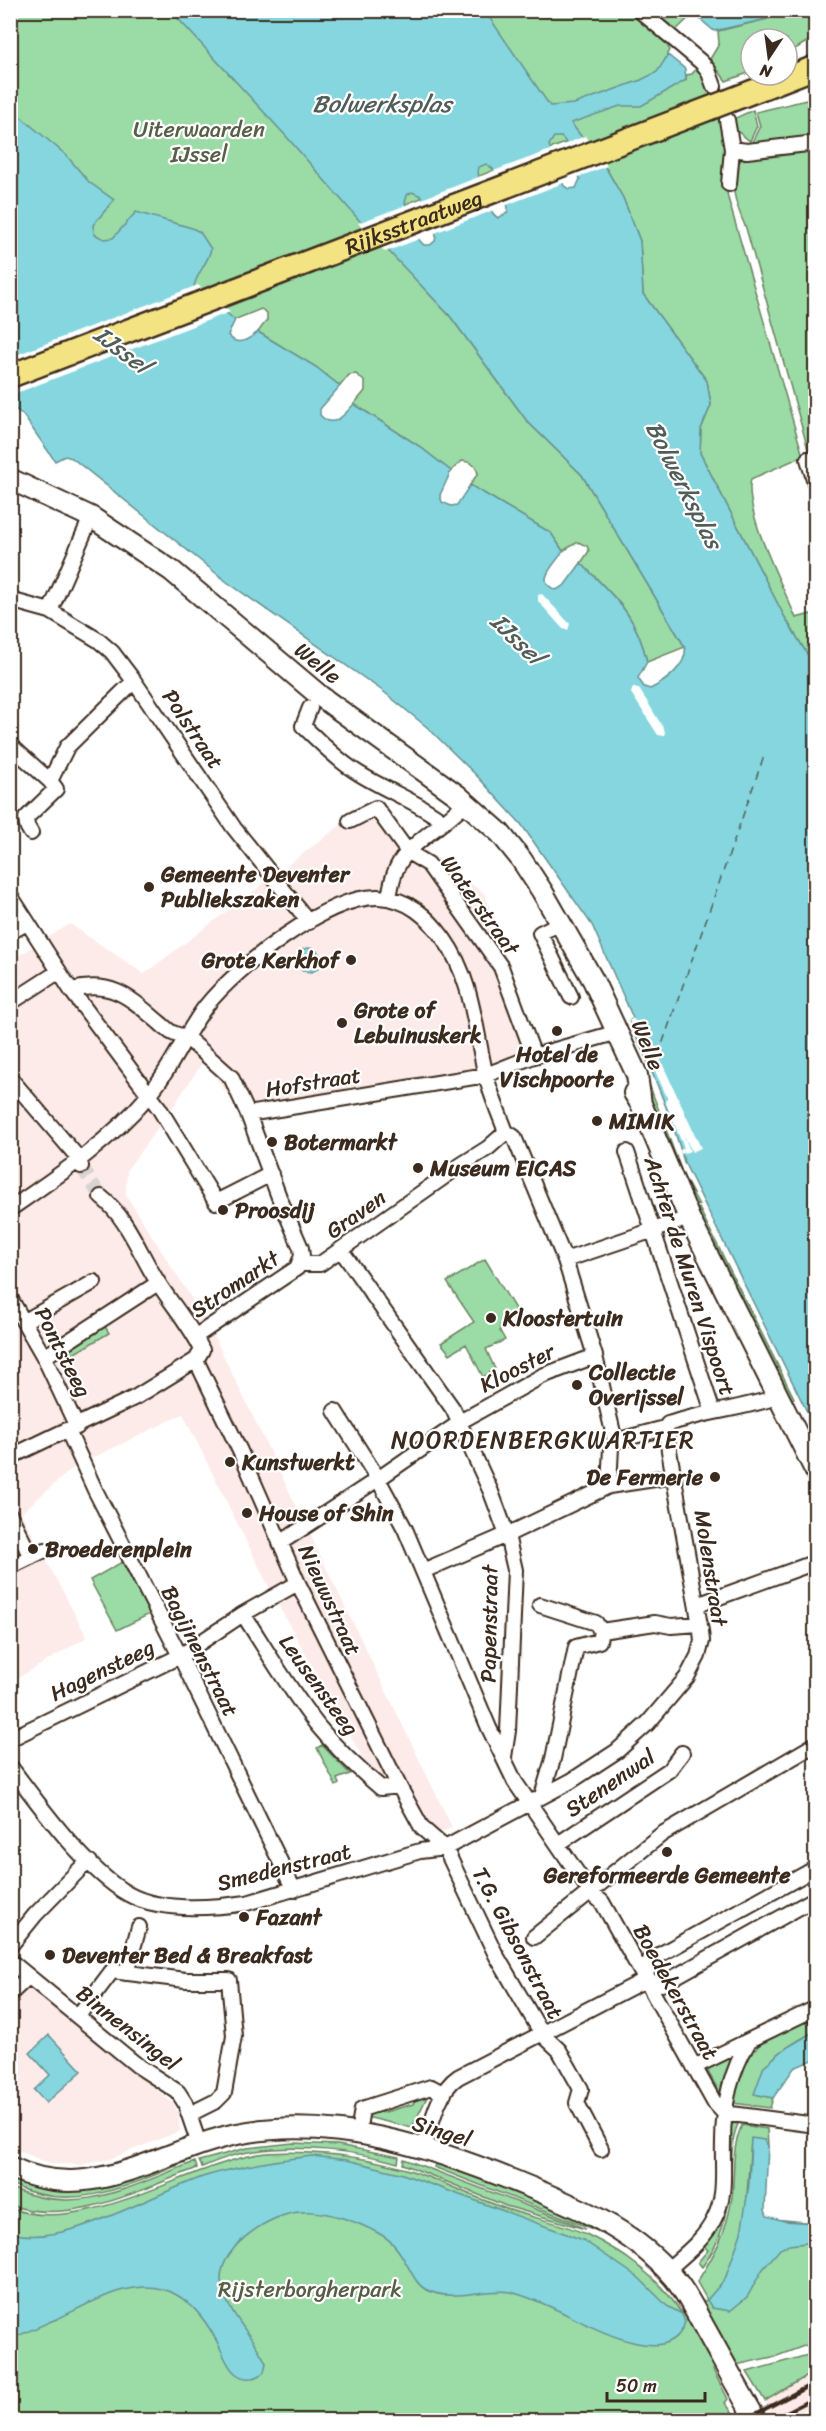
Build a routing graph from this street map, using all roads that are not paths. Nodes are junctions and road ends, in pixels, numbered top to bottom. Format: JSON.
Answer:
{"nodes":[{"id":1,"x":639,"y":10,"type":"edge"},
{"id":2,"x":816,"y":67,"type":"edge"},
{"id":3,"x":722,"y":103,"type":"junction"},
{"id":4,"x":816,"y":143,"type":"edge"},
{"id":5,"x":732,"y":149,"type":"junction"},
{"id":6,"x":729,"y":184,"type":"dead end"},
{"id":7,"x":10,"y":376,"type":"edge"},
{"id":8,"x":808,"y":459,"type":"dead end"},
{"id":9,"x":10,"y":479,"type":"edge"},
{"id":10,"x":816,"y":486,"type":"edge"},
{"id":11,"x":91,"y":517,"type":"junction"},
{"id":12,"x":10,"y":600,"type":"edge"},
{"id":13,"x":50,"y":611,"type":"junction"},
{"id":14,"x":134,"y":681,"type":"junction"},
{"id":15,"x":310,"y":708,"type":"dead end"},
{"id":16,"x":10,"y":745,"type":"edge"},
{"id":17,"x":50,"y":782,"type":"junction"},
{"id":18,"x":466,"y":802,"type":"junction"},
{"id":19,"x":350,"y":821,"type":"dead end"},
{"id":20,"x":444,"y":822,"type":"junction"},
{"id":21,"x":31,"y":833,"type":"dead end"},
{"id":22,"x":408,"y":852,"type":"junction"},
{"id":23,"x":10,"y":895,"type":"edge"},
{"id":24,"x":389,"y":898,"type":"junction"},
{"id":25,"x":309,"y":922,"type":"junction"},
{"id":26,"x":27,"y":923,"type":"junction"},
{"id":27,"x":560,"y":923,"type":"junction"},
{"id":28,"x":12,"y":931,"type":"edge"},
{"id":29,"x":58,"y":972,"type":"junction"},
{"id":30,"x":70,"y":990,"type":"junction"},
{"id":31,"x":571,"y":997,"type":"dead end"},
{"id":32,"x":10,"y":1003,"type":"edge"},
{"id":33,"x":613,"y":1034,"type":"junction"},
{"id":34,"x":185,"y":1036,"type":"junction"},
{"id":35,"x":534,"y":1056,"type":"junction"},
{"id":36,"x":486,"y":1075,"type":"junction"},
{"id":37,"x":10,"y":1078,"type":"edge"},
{"id":38,"x":148,"y":1096,"type":"junction"},
{"id":39,"x":248,"y":1114,"type":"junction"},
{"id":40,"x":506,"y":1132,"type":"junction"},
{"id":41,"x":627,"y":1152,"type":"dead end"},
{"id":42,"x":79,"y":1163,"type":"junction"},
{"id":43,"x":271,"y":1174,"type":"junction"},
{"id":44,"x":101,"y":1197,"type":"tunnel mouth"},
{"id":45,"x":10,"y":1209,"type":"edge"},
{"id":46,"x":689,"y":1218,"type":"junction"},
{"id":47,"x":654,"y":1229,"type":"junction"},
{"id":48,"x":341,"y":1250,"type":"junction"},
{"id":49,"x":565,"y":1260,"type":"junction"},
{"id":50,"x":300,"y":1264,"type":"junction"},
{"id":51,"x":94,"y":1282,"type":"dead end"},
{"id":52,"x":158,"y":1283,"type":"junction"},
{"id":53,"x":10,"y":1298,"type":"edge"},
{"id":54,"x":25,"y":1321,"type":"junction"},
{"id":55,"x":196,"y":1336,"type":"junction"},
{"id":56,"x":596,"y":1356,"type":"junction"},
{"id":57,"x":44,"y":1357,"type":"junction"},
{"id":58,"x":196,"y":1360,"type":"junction"},
{"id":59,"x":777,"y":1396,"type":"junction"},
{"id":60,"x":334,"y":1411,"type":"dead end"},
{"id":61,"x":712,"y":1412,"type":"junction"},
{"id":62,"x":460,"y":1423,"type":"junction"},
{"id":63,"x":665,"y":1428,"type":"junction"},
{"id":64,"x":73,"y":1429,"type":"junction"},
{"id":65,"x":615,"y":1441,"type":"junction"},
{"id":66,"x":10,"y":1457,"type":"edge"},
{"id":67,"x":816,"y":1472,"type":"edge"},
{"id":68,"x":674,"y":1476,"type":"junction"},
{"id":69,"x":378,"y":1479,"type":"junction"},
{"id":70,"x":609,"y":1486,"type":"junction"},
{"id":71,"x":10,"y":1515,"type":"edge"},
{"id":72,"x":507,"y":1535,"type":"junction"},
{"id":73,"x":280,"y":1543,"type":"junction"},
{"id":74,"x":45,"y":1550,"type":"dead end"},
{"id":75,"x":31,"y":1557,"type":"junction"},
{"id":76,"x":816,"y":1563,"type":"edge"},
{"id":77,"x":10,"y":1567,"type":"edge"},
{"id":78,"x":423,"y":1571,"type":"junction"},
{"id":79,"x":298,"y":1583,"type":"junction"},
{"id":80,"x":540,"y":1605,"type":"dead end"},
{"id":81,"x":697,"y":1605,"type":"junction"},
{"id":82,"x":243,"y":1614,"type":"junction"},
{"id":83,"x":699,"y":1624,"type":"junction"},
{"id":84,"x":601,"y":1630,"type":"junction"},
{"id":85,"x":180,"y":1656,"type":"junction"},
{"id":86,"x":10,"y":1739,"type":"edge"},
{"id":87,"x":816,"y":1744,"type":"edge"},
{"id":88,"x":682,"y":1753,"type":"dead end"},
{"id":89,"x":504,"y":1757,"type":"junction"},
{"id":90,"x":10,"y":1766,"type":"edge"},
{"id":91,"x":399,"y":1785,"type":"junction"},
{"id":92,"x":536,"y":1799,"type":"junction"},
{"id":93,"x":558,"y":1844,"type":"junction"},
{"id":94,"x":445,"y":1848,"type":"junction"},
{"id":95,"x":90,"y":1862,"type":"junction"},
{"id":96,"x":816,"y":1868,"type":"edge"},
{"id":97,"x":294,"y":1890,"type":"junction"},
{"id":98,"x":591,"y":1893,"type":"junction"},
{"id":99,"x":816,"y":1898,"type":"edge"},
{"id":100,"x":139,"y":1927,"type":"dead end"},
{"id":101,"x":534,"y":1937,"type":"dead end"},
{"id":102,"x":10,"y":1946,"type":"edge"},
{"id":103,"x":10,"y":1961,"type":"edge"},
{"id":104,"x":126,"y":1973,"type":"junction"},
{"id":105,"x":28,"y":1977,"type":"junction"},
{"id":106,"x":645,"y":1980,"type":"junction"},
{"id":107,"x":10,"y":1994,"type":"edge"},
{"id":108,"x":816,"y":2008,"type":"edge"},
{"id":109,"x":78,"y":2016,"type":"junction"},
{"id":110,"x":542,"y":2034,"type":"junction"},
{"id":111,"x":749,"y":2041,"type":"junction"},
{"id":112,"x":694,"y":2067,"type":"junction"},
{"id":113,"x":444,"y":2094,"type":"junction"},
{"id":114,"x":724,"y":2113,"type":"junction"},
{"id":115,"x":190,"y":2114,"type":"junction"},
{"id":116,"x":816,"y":2125,"type":"edge"},
{"id":117,"x":358,"y":2133,"type":"junction"},
{"id":118,"x":199,"y":2144,"type":"junction"},
{"id":119,"x":424,"y":2149,"type":"junction"},
{"id":120,"x":601,"y":2149,"type":"dead end"},
{"id":121,"x":10,"y":2167,"type":"edge"},
{"id":122,"x":667,"y":2270,"type":"junction"},
{"id":123,"x":756,"y":2421,"type":"edge"}],
"edges":[{"from":1,"to":3,"type":"street"},
{"from":2,"to":3,"type":"main road","name":"Rijksstraatweg"},
{"from":3,"to":5,"type":"street"},
{"from":3,"to":7,"type":"main road","name":"Rijksstraatweg","bridge":true},
{"from":4,"to":5,"type":"street"},
{"from":5,"to":6,"type":"street"},
{"from":8,"to":10,"type":"street"},
{"from":9,"to":11,"type":"street","name":"Welle"},
{"from":11,"to":13,"type":"street"},
{"from":11,"to":18,"type":"street","name":"Welle"},
{"from":12,"to":13,"type":"street","name":"Polstraat"},
{"from":13,"to":14,"type":"street","name":"Polstraat"},
{"from":14,"to":17,"type":"street"},
{"from":14,"to":25,"type":"street","name":"Polstraat"},
{"from":15,"to":20,"type":"street"},
{"from":16,"to":17,"type":"street"},
{"from":17,"to":21,"type":"street"},
{"from":18,"to":20,"type":"street"},
{"from":18,"to":27,"type":"street","name":"Welle"},
{"from":19,"to":22,"type":"street","name":"Waterstraat"},
{"from":20,"to":22,"type":"street"},
{"from":22,"to":24,"type":"street"},
{"from":22,"to":35,"type":"street","name":"Waterstraat"},
{"from":23,"to":26,"type":"street"},
{"from":24,"to":25,"type":"street"},
{"from":24,"to":36,"type":"street"},
{"from":25,"to":34,"type":"street"},
{"from":26,"to":28,"type":"street"},
{"from":26,"to":29,"type":"street"},
{"from":27,"to":31,"type":"street"},
{"from":27,"to":33,"type":"street","name":"Welle"},
{"from":29,"to":30,"type":"street"},
{"from":29,"to":32,"type":"street"},
{"from":30,"to":34,"type":"street","name":"Stromarkt"},
{"from":30,"to":38,"type":"street"},
{"from":33,"to":35,"type":"street","name":"Hofstraat"},
{"from":33,"to":46,"type":"street","name":"Welle"},
{"from":34,"to":38,"type":"street"},
{"from":34,"to":39,"type":"street","name":"Stromarkt"},
{"from":35,"to":36,"type":"street","name":"Hofstraat"},
{"from":36,"to":39,"type":"street","name":"Hofstraat"},
{"from":36,"to":40,"type":"street"},
{"from":37,"to":42,"type":"street"},
{"from":38,"to":42,"type":"street"},
{"from":38,"to":43,"type":"street"},
{"from":39,"to":43,"type":"street","name":"Stromarkt"},
{"from":40,"to":48,"type":"street","name":"Graven"},
{"from":40,"to":49,"type":"street"},
{"from":41,"to":47,"type":"street","name":"Achter de Muren Vispoort"},
{"from":42,"to":45,"type":"street"},
{"from":43,"to":50,"type":"street","name":"Stromarkt"},
{"from":44,"to":52,"type":"street"},
{"from":46,"to":47,"type":"street"},
{"from":46,"to":59,"type":"street","name":"Welle"},
{"from":47,"to":49,"type":"street"},
{"from":47,"to":61,"type":"street","name":"Achter de Muren Vispoort"},
{"from":48,"to":50,"type":"street","name":"Graven"},
{"from":48,"to":62,"type":"street","name":"Papenstraat"},
{"from":49,"to":56,"type":"street"},
{"from":50,"to":55,"type":"street","name":"Stromarkt"},
{"from":51,"to":54,"type":"street"},
{"from":52,"to":55,"type":"street"},
{"from":52,"to":57,"type":"street"},
{"from":53,"to":54,"type":"street","name":"Pontsteeg"},
{"from":54,"to":57,"type":"street","name":"Pontsteeg"},
{"from":55,"to":58,"type":"street","name":"Stromarkt"},
{"from":56,"to":62,"type":"street","name":"Klooster"},
{"from":56,"to":65,"type":"street"},
{"from":57,"to":64,"type":"street","name":"Pontsteeg"},
{"from":58,"to":64,"type":"street"},
{"from":58,"to":73,"type":"street","name":"Nieuwstraat"},
{"from":59,"to":61,"type":"street"},
{"from":59,"to":67,"type":"street","name":"Welle"},
{"from":60,"to":69,"type":"street","name":"Boedekerstraat"},
{"from":61,"to":63,"type":"street"},
{"from":62,"to":69,"type":"street","name":"Klooster"},
{"from":62,"to":72,"type":"street","name":"Papenstraat"},
{"from":63,"to":65,"type":"street"},
{"from":63,"to":68,"type":"street","name":"Molenstraat"},
{"from":64,"to":66,"type":"street"},
{"from":64,"to":85,"type":"street","name":"Bagijnenstraat"},
{"from":65,"to":70,"type":"street"},
{"from":68,"to":70,"type":"street"},
{"from":68,"to":81,"type":"street","name":"Molenstraat"},
{"from":69,"to":73,"type":"street","name":"Klooster"},
{"from":69,"to":78,"type":"street","name":"Boedekerstraat"},
{"from":70,"to":72,"type":"street"},
{"from":71,"to":75,"type":"street"},
{"from":72,"to":78,"type":"street"},
{"from":72,"to":89,"type":"street","name":"Papenstraat"},
{"from":73,"to":79,"type":"street","name":"Nieuwstraat"},
{"from":74,"to":75,"type":"street"},
{"from":75,"to":77,"type":"street"},
{"from":76,"to":81,"type":"street"},
{"from":78,"to":89,"type":"street","name":"Boedekerstraat"},
{"from":79,"to":82,"type":"street","name":"Hagensteeg"},
{"from":79,"to":91,"type":"street","name":"Nieuwstraat"},
{"from":80,"to":84,"type":"street"},
{"from":81,"to":83,"type":"street","name":"Molenstraat"},
{"from":82,"to":85,"type":"street","name":"Hagensteeg"},
{"from":82,"to":91,"type":"street","name":"Leusensteeg"},
{"from":83,"to":84,"type":"street"},
{"from":83,"to":92,"type":"street","name":"Molenstraat"},
{"from":84,"to":92,"type":"street"},
{"from":85,"to":86,"type":"street","name":"Hagensteeg"},
{"from":85,"to":97,"type":"street","name":"Bagijnenstraat"},
{"from":87,"to":98,"type":"street"},
{"from":88,"to":93,"type":"street","name":"Stenenwal"},
{"from":89,"to":92,"type":"street","name":"Boedekerstraat"},
{"from":90,"to":95,"type":"street","name":"Smedenstraat"},
{"from":91,"to":94,"type":"street","name":"Nieuwstraat"},
{"from":92,"to":93,"type":"street","name":"Boedekerstraat"},
{"from":92,"to":94,"type":"street","name":"Molenstraat"},
{"from":93,"to":98,"type":"street","name":"Boedekerstraat"},
{"from":94,"to":97,"type":"street","name":"Smedenstraat"},
{"from":94,"to":110,"type":"street","name":"T.G. Gibsonstraat"},
{"from":95,"to":97,"type":"street","name":"Smedenstraat"},
{"from":95,"to":102,"type":"street"},
{"from":96,"to":106,"type":"street"},
{"from":98,"to":101,"type":"street"},
{"from":98,"to":106,"type":"street","name":"Boedekerstraat"},
{"from":99,"to":106,"type":"street"},
{"from":100,"to":104,"type":"street"},
{"from":103,"to":105,"type":"street","name":"Binnensingel"},
{"from":104,"to":109,"type":"street"},
{"from":104,"to":115,"type":"street"},
{"from":105,"to":107,"type":"street"},
{"from":105,"to":109,"type":"street","name":"Binnensingel"},
{"from":106,"to":110,"type":"street"},
{"from":106,"to":112,"type":"street","name":"Boedekerstraat"},
{"from":108,"to":111,"type":"street"},
{"from":109,"to":115,"type":"street","name":"Binnensingel"},
{"from":110,"to":113,"type":"street"},
{"from":110,"to":120,"type":"street","name":"T.G. Gibsonstraat"},
{"from":111,"to":112,"type":"street"},
{"from":111,"to":114,"type":"street"},
{"from":112,"to":114,"type":"street","name":"Boedekerstraat"},
{"from":113,"to":117,"type":"street"},
{"from":113,"to":119,"type":"street"},
{"from":114,"to":116,"type":"street"},
{"from":114,"to":122,"type":"street"},
{"from":115,"to":118,"type":"street","name":"Binnensingel"},
{"from":117,"to":118,"type":"street","name":"Singel"},
{"from":117,"to":119,"type":"street","name":"Singel"},
{"from":118,"to":121,"type":"street","name":"Singel"},
{"from":119,"to":122,"type":"street","name":"Singel"},
{"from":122,"to":123,"type":"street","name":"Singel"}]}
